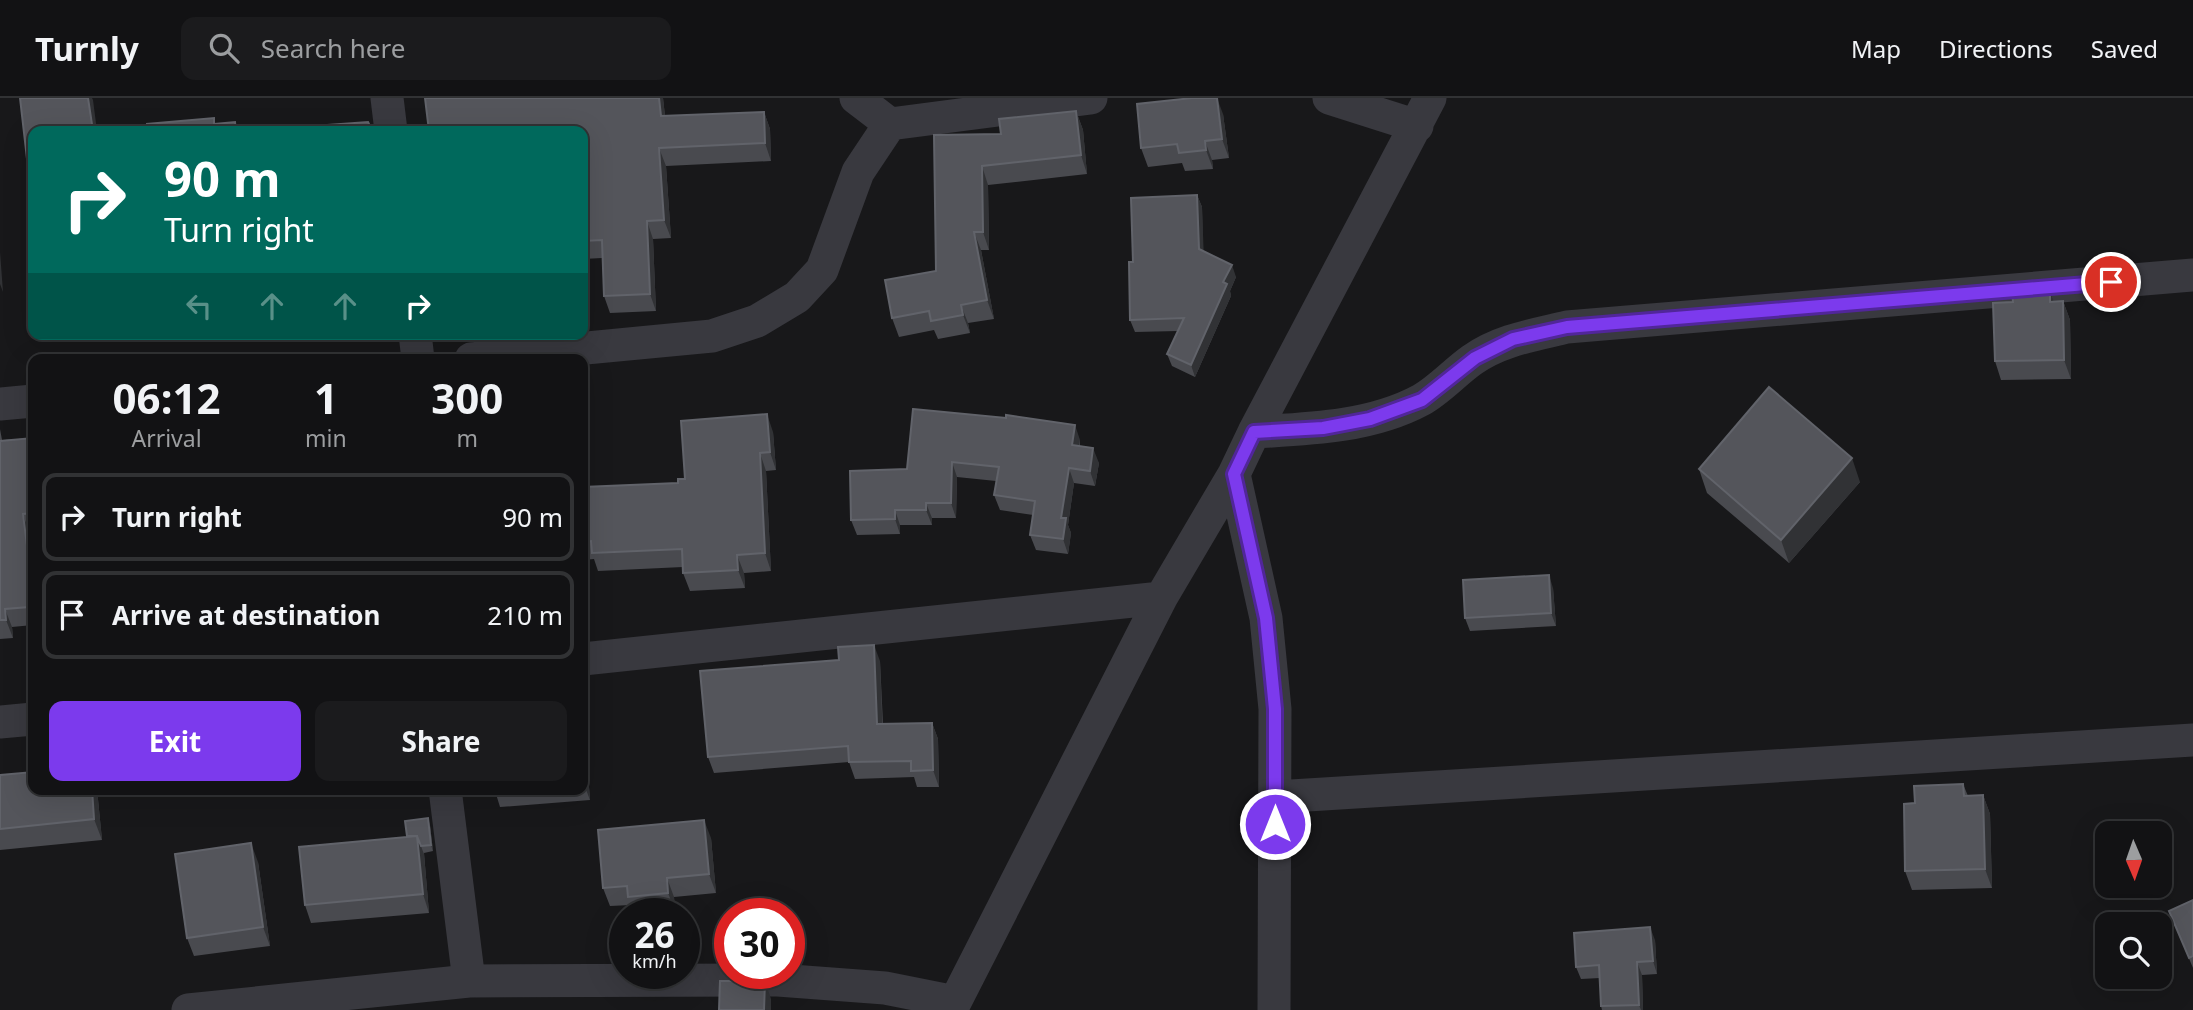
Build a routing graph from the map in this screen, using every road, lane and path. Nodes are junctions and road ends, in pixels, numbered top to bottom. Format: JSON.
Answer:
{"nodes":[{"id":1,"x":387,"y":98,"type":"edge"},
{"id":2,"x":856,"y":98,"type":"edge"},
{"id":3,"x":1090,"y":98,"type":"edge"},
{"id":4,"x":1329,"y":98,"type":"edge"},
{"id":5,"x":1423,"y":112,"type":"edge"},
{"id":6,"x":890,"y":124,"type":"junction"},
{"id":7,"x":390,"y":126,"type":"edge"},
{"id":8,"x":2193,"y":275,"type":"edge"},
{"id":9,"x":523,"y":354,"type":"edge"},
{"id":10,"x":28,"y":401,"type":"edge"},
{"id":11,"x":0,"y":404,"type":"edge"},
{"id":12,"x":1254,"y":432,"type":"junction"},
{"id":13,"x":1234,"y":474,"type":"junction"},
{"id":14,"x":1161,"y":598,"type":"junction"},
{"id":15,"x":588,"y":658,"type":"edge"},
{"id":16,"x":28,"y":719,"type":"edge"},
{"id":17,"x":0,"y":722,"type":"edge"},
{"id":18,"x":2193,"y":740,"type":"edge"},
{"id":19,"x":445,"y":795,"type":"edge"},
{"id":20,"x":1275,"y":797,"type":"junction"},
{"id":21,"x":469,"y":981,"type":"junction"},
{"id":22,"x":953,"y":1006,"type":"edge"},
{"id":23,"x":188,"y":1010,"type":"edge"},
{"id":24,"x":1274,"y":1010,"type":"edge"}],
"edges":[{"from":1,"to":7,"type":"street"},
{"from":2,"to":6,"type":"street"},
{"from":3,"to":6,"type":"street"},
{"from":4,"to":5,"type":"street"},
{"from":5,"to":12,"type":"street"},
{"from":6,"to":9,"type":"street"},
{"from":8,"to":12,"type":"street"},
{"from":10,"to":11,"type":"street"},
{"from":12,"to":13,"type":"street"},
{"from":13,"to":14,"type":"street"},
{"from":13,"to":20,"type":"street"},
{"from":14,"to":15,"type":"street"},
{"from":14,"to":22,"type":"street"},
{"from":16,"to":17,"type":"street"},
{"from":18,"to":20,"type":"street"},
{"from":19,"to":21,"type":"street"},
{"from":20,"to":24,"type":"street"},
{"from":21,"to":22,"type":"street"},
{"from":21,"to":23,"type":"street"}]}
